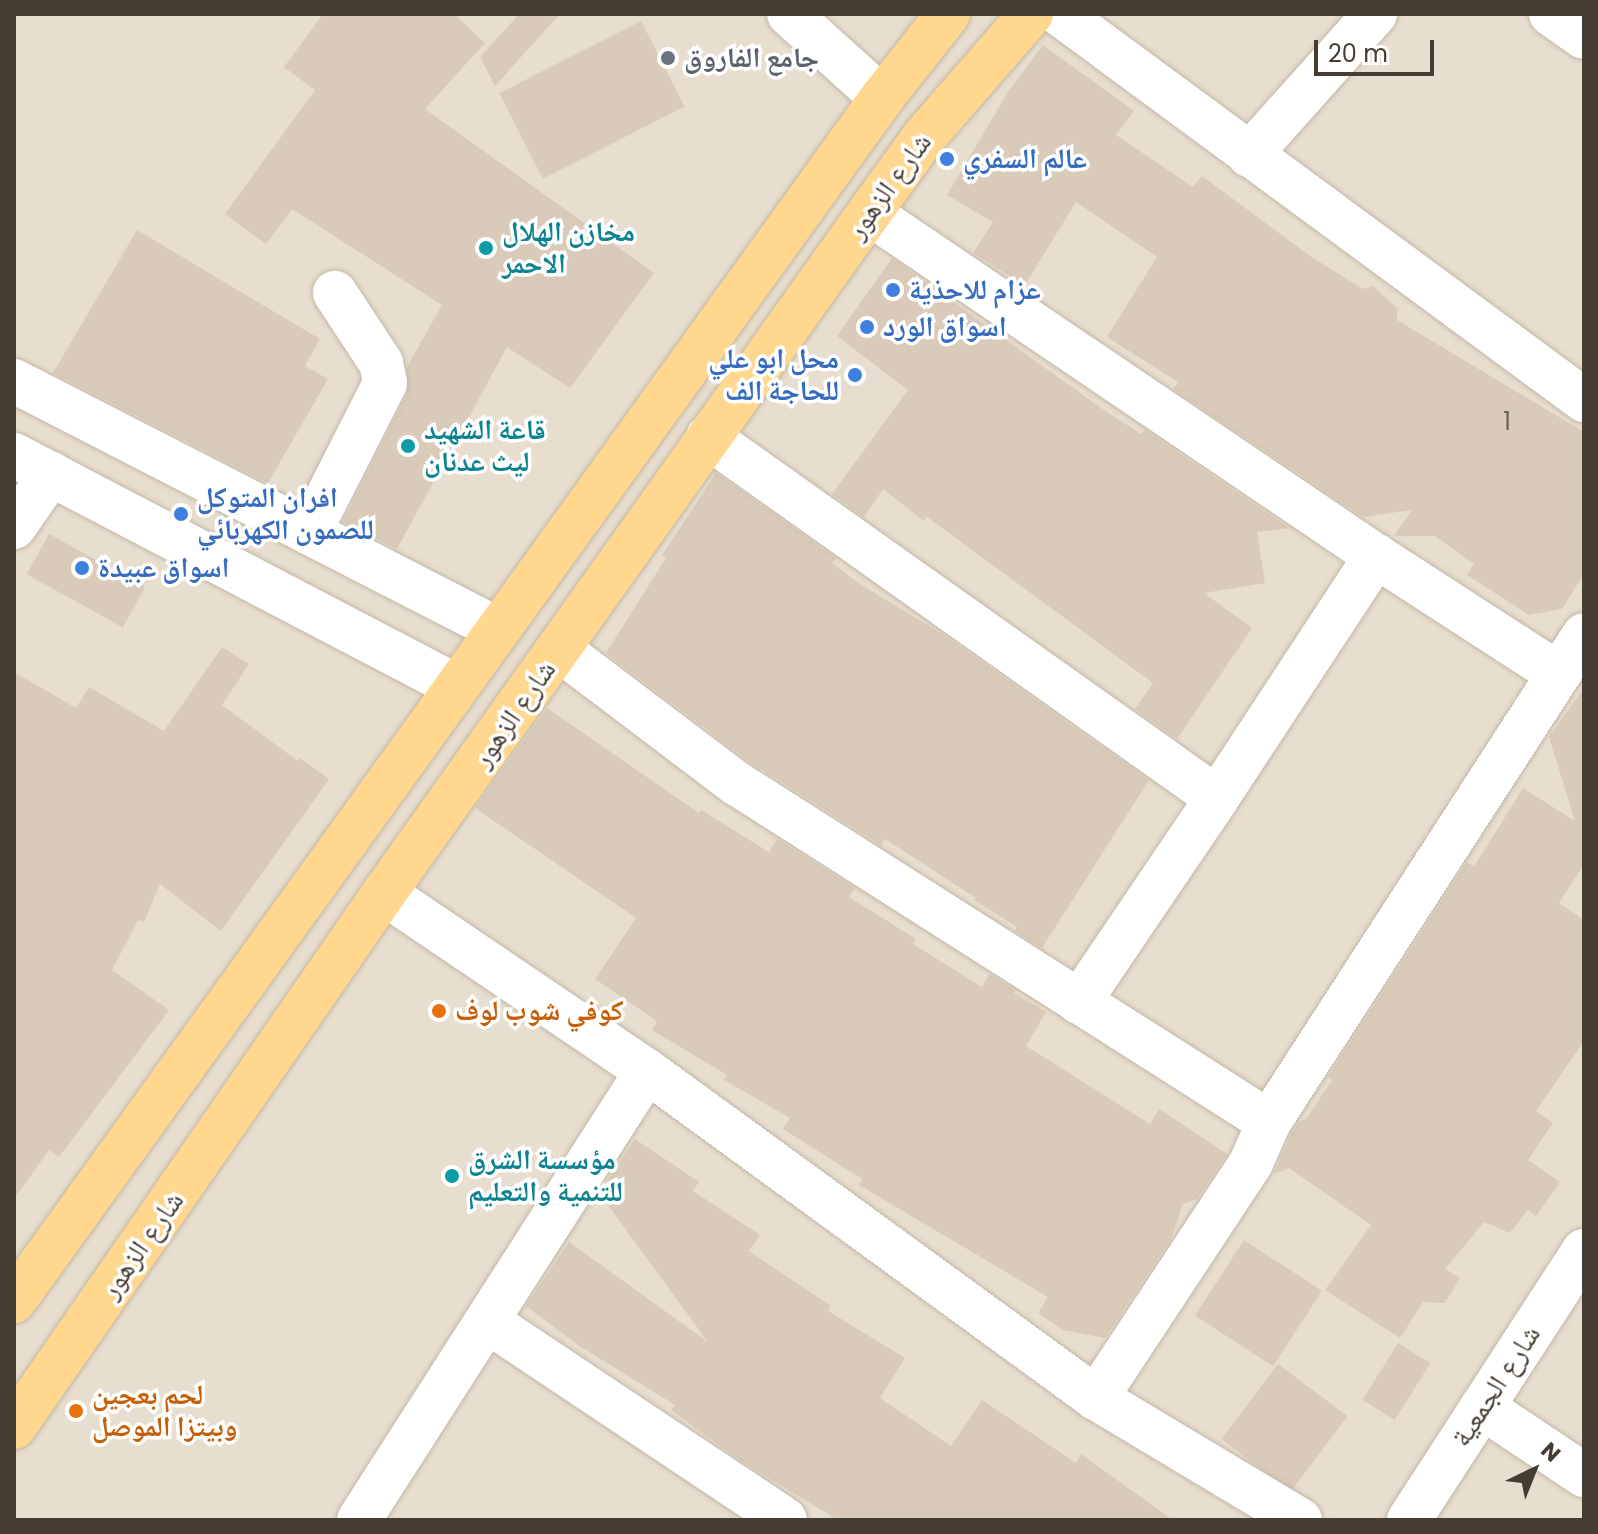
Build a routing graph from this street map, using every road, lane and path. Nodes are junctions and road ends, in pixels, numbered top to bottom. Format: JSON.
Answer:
{"nodes":[{"id":1,"x":789,"y":14,"type":"edge"},
{"id":2,"x":948,"y":14,"type":"edge"},
{"id":3,"x":1031,"y":14,"type":"edge"},
{"id":4,"x":1060,"y":14,"type":"edge"},
{"id":5,"x":1375,"y":14,"type":"edge"},
{"id":6,"x":1551,"y":14,"type":"edge"},
{"id":7,"x":1584,"y":37,"type":"edge"},
{"id":8,"x":882,"y":98,"type":"junction"},
{"id":9,"x":1249,"y":155,"type":"junction"},
{"id":10,"x":869,"y":213,"type":"junction"},
{"id":11,"x":335,"y":293,"type":"dead end"},
{"id":12,"x":14,"y":381,"type":"edge"},
{"id":13,"x":1584,"y":400,"type":"edge"},
{"id":14,"x":708,"y":437,"type":"junction"},
{"id":15,"x":32,"y":465,"type":"edge"},
{"id":16,"x":14,"y":527,"type":"edge"},
{"id":17,"x":309,"y":533,"type":"junction"},
{"id":18,"x":1376,"y":556,"type":"junction"},
{"id":19,"x":497,"y":629,"type":"junction"},
{"id":20,"x":1584,"y":635,"type":"edge"},
{"id":21,"x":560,"y":650,"type":"junction"},
{"id":22,"x":1557,"y":673,"type":"junction"},
{"id":23,"x":455,"y":686,"type":"junction"},
{"id":24,"x":1217,"y":798,"type":"junction"},
{"id":25,"x":384,"y":893,"type":"junction"},
{"id":26,"x":1079,"y":1002,"type":"junction"},
{"id":27,"x":647,"y":1071,"type":"junction"},
{"id":28,"x":1269,"y":1122,"type":"junction"},
{"id":29,"x":1584,"y":1251,"type":"edge"},
{"id":30,"x":14,"y":1301,"type":"edge"},
{"id":31,"x":487,"y":1321,"type":"junction"},
{"id":32,"x":1096,"y":1398,"type":"junction"},
{"id":33,"x":21,"y":1402,"type":"edge"},
{"id":34,"x":1482,"y":1407,"type":"junction"},
{"id":35,"x":1584,"y":1475,"type":"edge"},
{"id":36,"x":359,"y":1520,"type":"edge"},
{"id":37,"x":785,"y":1520,"type":"edge"},
{"id":38,"x":1300,"y":1520,"type":"edge"},
{"id":39,"x":1409,"y":1520,"type":"edge"}],
"edges":[{"from":1,"to":8,"type":"street"},
{"from":2,"to":8,"type":"main road","name":"شارع الزهور"},
{"from":3,"to":10,"type":"main road","name":"شارع الزهور"},
{"from":4,"to":9,"type":"street"},
{"from":5,"to":9,"type":"street"},
{"from":6,"to":7,"type":"street"},
{"from":8,"to":19,"type":"main road","name":"شارع الزهور"},
{"from":9,"to":13,"type":"street"},
{"from":10,"to":14,"type":"main road","name":"شارع الزهور"},
{"from":10,"to":18,"type":"street"},
{"from":11,"to":17,"type":"street"},
{"from":12,"to":17,"type":"street"},
{"from":14,"to":21,"type":"main road","name":"شارع الزهور"},
{"from":14,"to":24,"type":"street"},
{"from":15,"to":16,"type":"street"},
{"from":15,"to":23,"type":"street"},
{"from":17,"to":19,"type":"street"},
{"from":18,"to":22,"type":"street"},
{"from":18,"to":24,"type":"street"},
{"from":19,"to":23,"type":"main road","name":"شارع الزهور"},
{"from":20,"to":22,"type":"street"},
{"from":21,"to":25,"type":"main road","name":"شارع الزهور"},
{"from":21,"to":26,"type":"street"},
{"from":22,"to":28,"type":"street"},
{"from":23,"to":30,"type":"main road","name":"شارع الزهور"},
{"from":24,"to":26,"type":"street"},
{"from":25,"to":27,"type":"street"},
{"from":25,"to":33,"type":"main road","name":"شارع الزهور"},
{"from":26,"to":28,"type":"street"},
{"from":27,"to":31,"type":"street"},
{"from":27,"to":32,"type":"street"},
{"from":28,"to":32,"type":"street"},
{"from":29,"to":34,"type":"street","name":"شارع الجمعية"},
{"from":31,"to":36,"type":"street"},
{"from":31,"to":37,"type":"street"},
{"from":32,"to":38,"type":"street"},
{"from":34,"to":35,"type":"street"},
{"from":34,"to":39,"type":"street","name":"شارع الجمعية"}]}
